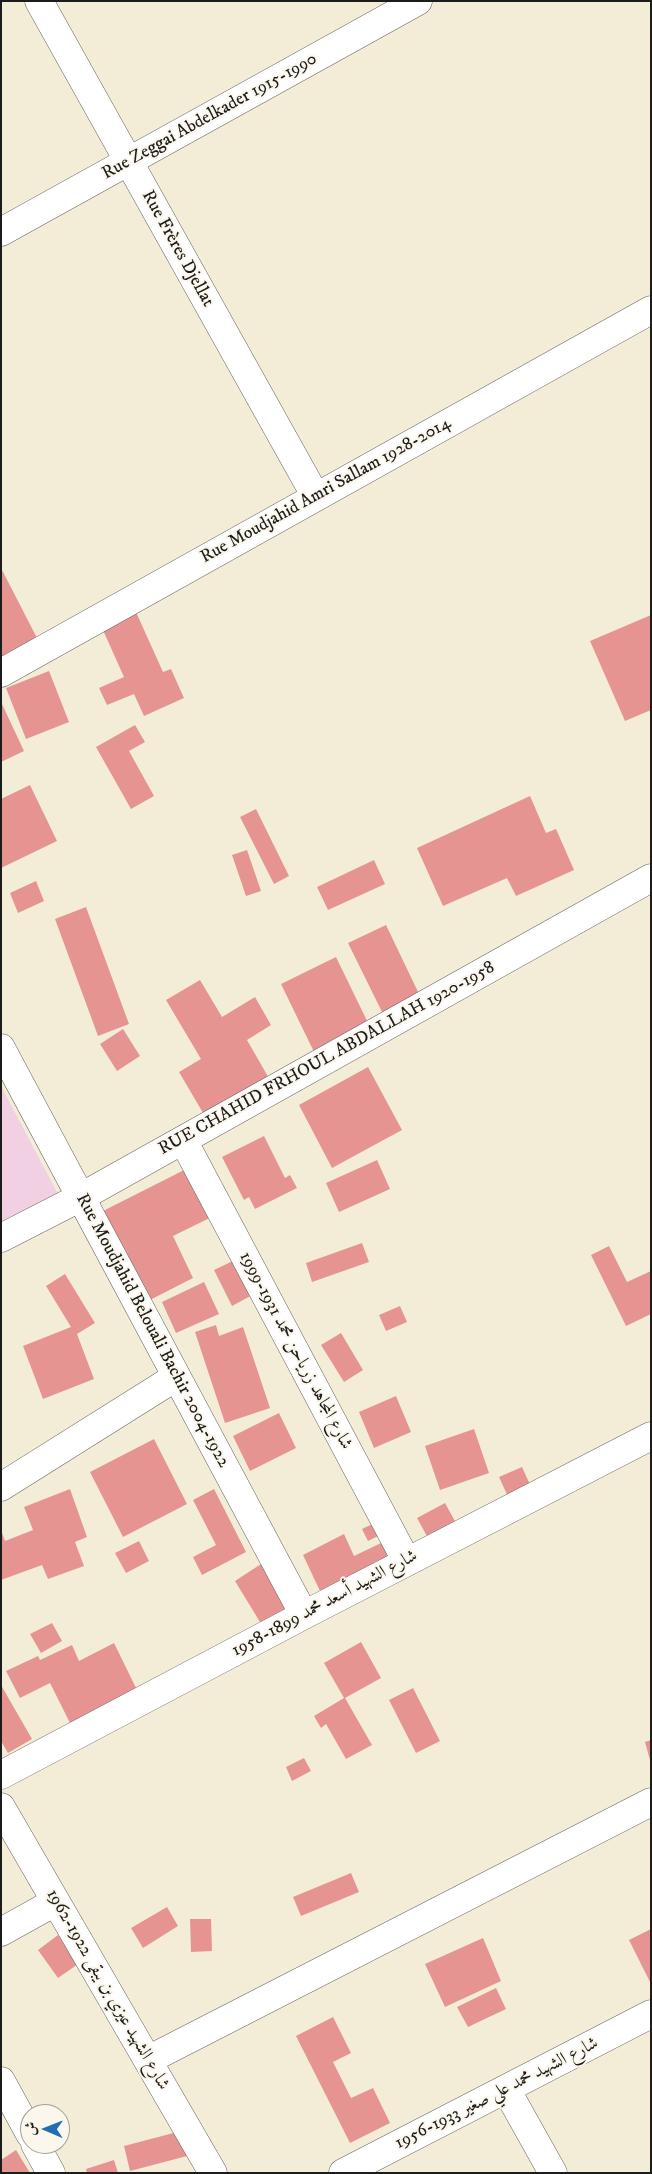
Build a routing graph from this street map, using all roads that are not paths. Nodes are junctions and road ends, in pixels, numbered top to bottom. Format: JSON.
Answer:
{"nodes":[{"id":1,"x":39,"y":1,"type":"edge"},
{"id":2,"x":414,"y":2,"type":"edge"},
{"id":3,"x":128,"y":162,"type":"junction"},
{"id":4,"x":1,"y":232,"type":"edge"},
{"id":5,"x":651,"y":310,"type":"edge"},
{"id":6,"x":316,"y":497,"type":"junction"},
{"id":7,"x":1,"y":673,"type":"edge"},
{"id":8,"x":651,"y":878,"type":"edge"},
{"id":9,"x":1,"y":1048,"type":"edge"},
{"id":10,"x":183,"y":1140,"type":"junction"},
{"id":11,"x":81,"y":1197,"type":"junction"},
{"id":12,"x":1,"y":1238,"type":"edge"},
{"id":13,"x":176,"y":1377,"type":"junction"},
{"id":14,"x":651,"y":1436,"type":"edge"},
{"id":15,"x":1,"y":1487,"type":"edge"},
{"id":16,"x":407,"y":1562,"type":"junction"},
{"id":17,"x":304,"y":1615,"type":"junction"},
{"id":18,"x":1,"y":1775,"type":"edge"},
{"id":19,"x":651,"y":1802,"type":"edge"},
{"id":20,"x":1,"y":1807,"type":"edge"},
{"id":21,"x":55,"y":1902,"type":"junction"},
{"id":22,"x":1,"y":1932,"type":"edge"},
{"id":23,"x":651,"y":2014,"type":"edge"},
{"id":24,"x":148,"y":2060,"type":"junction"},
{"id":25,"x":1,"y":2081,"type":"edge"},
{"id":26,"x":506,"y":2089,"type":"junction"},
{"id":27,"x":20,"y":2116,"type":"edge"},
{"id":28,"x":41,"y":2154,"type":"edge"},
{"id":29,"x":51,"y":2173,"type":"edge"},
{"id":30,"x":213,"y":2173,"type":"edge"},
{"id":31,"x":343,"y":2173,"type":"edge"},
{"id":32,"x":553,"y":2173,"type":"edge"}],
"edges":[{"from":1,"to":3,"type":"street","name":"Rue Frères Djellat"},
{"from":2,"to":3,"type":"street","name":"Rue Zeggai Abdelkader 1915-1990"},
{"from":3,"to":4,"type":"street","name":"Rue Zeggai Abdelkader 1915-1990"},
{"from":3,"to":6,"type":"street","name":"Rue Frères Djellat"},
{"from":5,"to":6,"type":"street","name":"Rue Moudjahid Amri Sallam 1928-2014"},
{"from":6,"to":7,"type":"street","name":"Rue Moudjahid Amri Sallam 1928-2014"},
{"from":8,"to":10,"type":"street","name":"RUE CHAHID FRHOUL ABDALLAH 1920-1958"},
{"from":9,"to":11,"type":"street","name":"Rue Moudjahid Belouali Bachir 2004-1922"},
{"from":10,"to":11,"type":"street","name":"RUE CHAHID FRHOUL ABDALLAH 1920-1958"},
{"from":10,"to":16,"type":"street","name":"شارع المجاهد زرياحن محمد 1931-1999"},
{"from":11,"to":12,"type":"street","name":"RUE CHAHID FRHOUL ABDALLAH 1920-1958"},
{"from":11,"to":13,"type":"street","name":"Rue Moudjahid Belouali Bachir 2004-1922"},
{"from":13,"to":15,"type":"street"},
{"from":13,"to":17,"type":"street","name":"Rue Moudjahid Belouali Bachir 2004-1922"},
{"from":14,"to":16,"type":"street","name":"شارع الشهيد أسعد محمد 1899-1958"},
{"from":16,"to":17,"type":"street","name":"شارع الشهيد أسعد محمد 1899-1958"},
{"from":17,"to":18,"type":"street","name":"شارع الشهيد أسعد محمد 1899-1958"},
{"from":19,"to":24,"type":"street"},
{"from":20,"to":21,"type":"street","name":"شارع الشهيد عيزي بن يبقى 1922-1962"},
{"from":21,"to":22,"type":"street"},
{"from":21,"to":24,"type":"street","name":"شارع الشهيد عيزي بن يبقى 1922-1962"},
{"from":23,"to":26,"type":"street","name":"شارع الشهيد محمد علي صغير 1933-1956"},
{"from":24,"to":30,"type":"street","name":"شارع الشهيد عيزي بن يبقى 1922-1962"},
{"from":25,"to":27,"type":"street"},
{"from":26,"to":31,"type":"street","name":"شارع الشهيد محمد علي صغير 1933-1956"},
{"from":26,"to":32,"type":"street"},
{"from":28,"to":29,"type":"street"}]}
